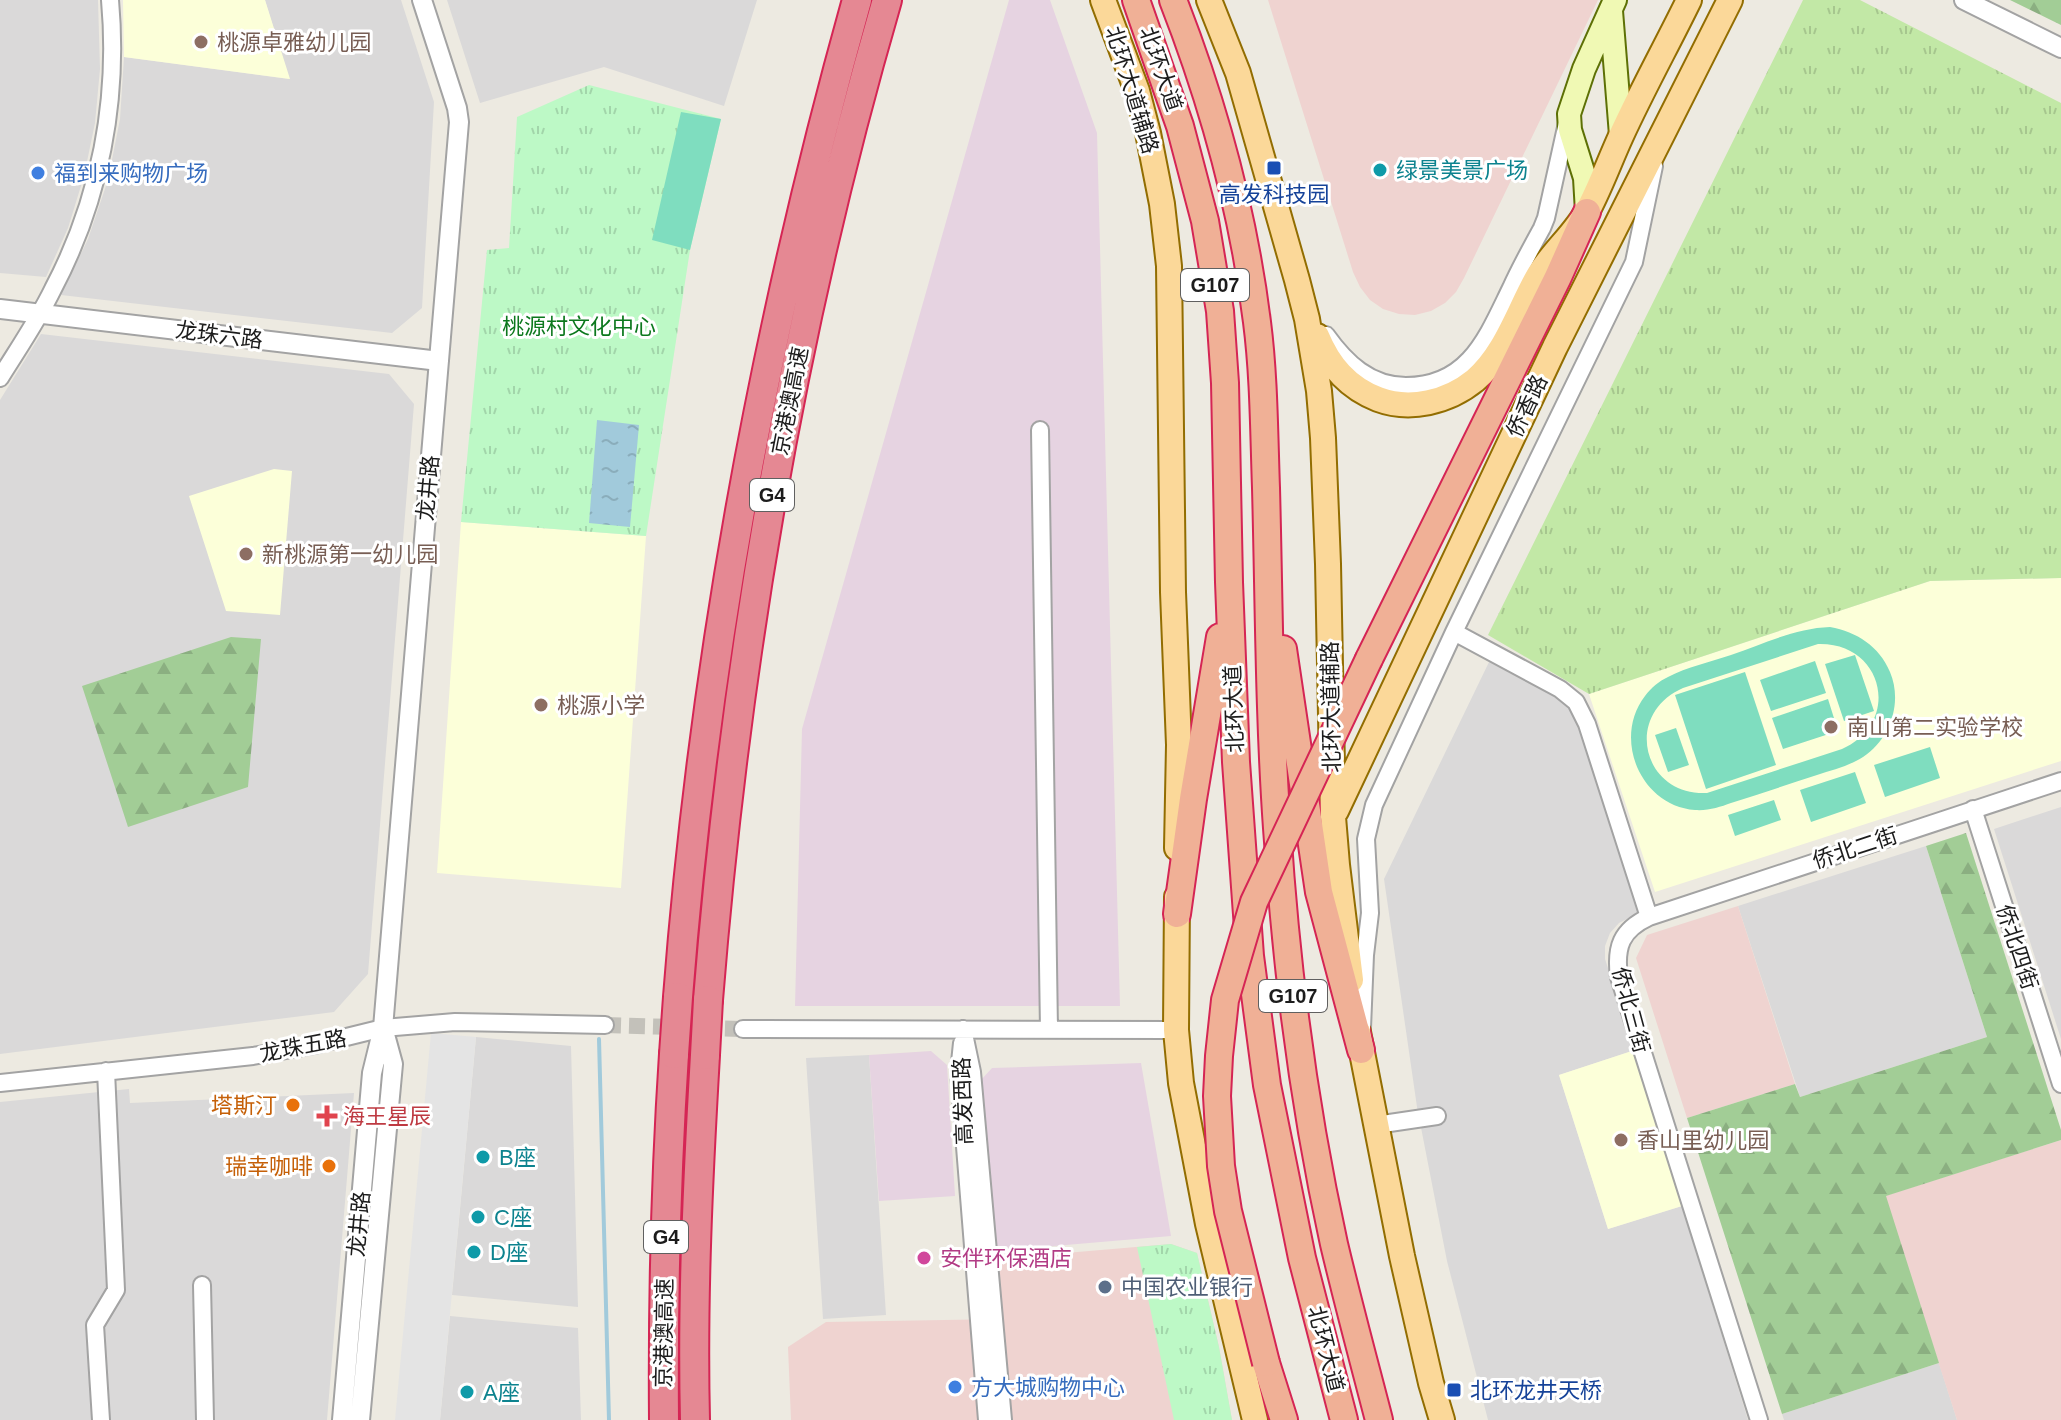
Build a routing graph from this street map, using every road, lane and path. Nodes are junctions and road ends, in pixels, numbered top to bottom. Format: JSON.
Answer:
{"nodes":[{"id":1,"x":110,"y":0,"type":"edge"},
{"id":2,"x":422,"y":0,"type":"edge"},
{"id":3,"x":857,"y":0,"type":"edge"},
{"id":4,"x":887,"y":0,"type":"edge"},
{"id":5,"x":1103,"y":0,"type":"edge"},
{"id":6,"x":1136,"y":0,"type":"edge"},
{"id":7,"x":1173,"y":0,"type":"edge"},
{"id":8,"x":1209,"y":0,"type":"edge"},
{"id":9,"x":1689,"y":0,"type":"edge"},
{"id":10,"x":1730,"y":0,"type":"edge"},
{"id":11,"x":1964,"y":0,"type":"edge"},
{"id":12,"x":1613,"y":5,"type":"edge"},
{"id":13,"x":2061,"y":48,"type":"edge"},
{"id":14,"x":1569,"y":114,"type":"junction"},
{"id":15,"x":1621,"y":135,"type":"junction"},
{"id":16,"x":1659,"y":143,"type":"junction"},
{"id":17,"x":1587,"y":212,"type":"junction"},
{"id":18,"x":1297,"y":280,"type":"junction"},
{"id":19,"x":0,"y":309,"type":"edge"},
{"id":20,"x":40,"y":313,"type":"junction"},
{"id":21,"x":439,"y":361,"type":"junction"},
{"id":22,"x":0,"y":378,"type":"edge"},
{"id":23,"x":1040,"y":430,"type":"dead end"},
{"id":24,"x":1268,"y":564,"type":"junction"},
{"id":25,"x":1229,"y":582,"type":"junction"},
{"id":26,"x":1454,"y":632,"type":"junction"},
{"id":27,"x":2061,"y":781,"type":"edge"},
{"id":28,"x":1973,"y":809,"type":"junction"},
{"id":29,"x":1333,"y":817,"type":"junction"},
{"id":30,"x":1177,"y":914,"type":"junction"},
{"id":31,"x":1649,"y":917,"type":"junction"},
{"id":32,"x":605,"y":1025,"type":"tunnel mouth"},
{"id":33,"x":383,"y":1028,"type":"junction"},
{"id":34,"x":743,"y":1029,"type":"tunnel mouth"},
{"id":35,"x":963,"y":1029,"type":"junction"},
{"id":36,"x":1049,"y":1030,"type":"junction"},
{"id":37,"x":1176,"y":1030,"type":"junction"},
{"id":38,"x":1361,"y":1050,"type":"junction"},
{"id":39,"x":106,"y":1071,"type":"junction"},
{"id":40,"x":0,"y":1083,"type":"edge"},
{"id":41,"x":2061,"y":1084,"type":"edge"},
{"id":42,"x":1437,"y":1116,"type":"dead end"},
{"id":43,"x":1376,"y":1125,"type":"junction"},
{"id":44,"x":202,"y":1285,"type":"dead end"},
{"id":45,"x":1266,"y":1363,"type":"junction"},
{"id":46,"x":101,"y":1420,"type":"edge"},
{"id":47,"x":205,"y":1420,"type":"edge"},
{"id":48,"x":342,"y":1420,"type":"edge"},
{"id":49,"x":360,"y":1420,"type":"edge"},
{"id":50,"x":664,"y":1420,"type":"edge"},
{"id":51,"x":695,"y":1420,"type":"edge"},
{"id":52,"x":987,"y":1420,"type":"edge"},
{"id":53,"x":1003,"y":1420,"type":"edge"},
{"id":54,"x":1255,"y":1420,"type":"edge"},
{"id":55,"x":1277,"y":1420,"type":"edge"},
{"id":56,"x":1284,"y":1420,"type":"edge"},
{"id":57,"x":1344,"y":1420,"type":"edge"},
{"id":58,"x":1379,"y":1420,"type":"edge"},
{"id":59,"x":1442,"y":1420,"type":"edge"},
{"id":60,"x":1759,"y":1420,"type":"edge"}],
"edges":[{"from":1,"to":20,"type":"street"},
{"from":2,"to":21,"type":"street","name":"龙井路"},
{"from":3,"to":50,"type":"highway","name":"京港澳高速","number":"G4","bridge":true},
{"from":4,"to":51,"type":"highway","name":"京港澳高速","number":"G4","bridge":true},
{"from":5,"to":30,"type":"main road","name":"北环大道辅路"},
{"from":6,"to":25,"type":"highway","name":"北环大道","number":"G107"},
{"from":7,"to":24,"type":"highway","name":"北环大道","number":"G107"},
{"from":8,"to":18,"type":"main road","name":"北环大道辅路"},
{"from":9,"to":15,"type":"main road"},
{"from":10,"to":16,"type":"main road","name":"侨香路"},
{"from":11,"to":13,"type":"street"},
{"from":12,"to":14,"type":"main road"},
{"from":12,"to":15,"type":"main road"},
{"from":14,"to":17,"type":"main road"},
{"from":14,"to":18,"type":"street"},
{"from":15,"to":17,"type":"main road"},
{"from":16,"to":26,"type":"street"},
{"from":16,"to":29,"type":"main road","name":"侨香路"},
{"from":17,"to":18,"type":"main road"},
{"from":17,"to":45,"type":"highway","bridge":true},
{"from":18,"to":29,"type":"main road","name":"北环大道辅路"},
{"from":19,"to":20,"type":"street","name":"龙珠六路"},
{"from":20,"to":21,"type":"street","name":"龙珠六路"},
{"from":20,"to":22,"type":"street"},
{"from":21,"to":33,"type":"street","name":"龙井路"},
{"from":23,"to":36,"type":"street"},
{"from":24,"to":38,"type":"highway"},
{"from":24,"to":58,"type":"highway","name":"北环大道","number":"G107"},
{"from":25,"to":30,"type":"highway"},
{"from":25,"to":57,"type":"highway","name":"北环大道","number":"G107"},
{"from":26,"to":31,"type":"street"},
{"from":26,"to":38,"type":"street"},
{"from":27,"to":28,"type":"street","name":"侨北二街"},
{"from":28,"to":31,"type":"street","name":"侨北二街"},
{"from":28,"to":41,"type":"street","name":"侨北四街"},
{"from":29,"to":38,"type":"main road","name":"北环大道辅路"},
{"from":30,"to":37,"type":"main road","name":"北环大道辅路"},
{"from":31,"to":60,"type":"street","name":"侨北三街"},
{"from":32,"to":33,"type":"street","name":"龙珠五路"},
{"from":33,"to":39,"type":"street","name":"龙珠五路"},
{"from":33,"to":48,"type":"street","name":"龙井路"},
{"from":33,"to":49,"type":"street","name":"龙井路"},
{"from":34,"to":35,"type":"street"},
{"from":35,"to":36,"type":"street"},
{"from":35,"to":52,"type":"street","name":"高发西路"},
{"from":35,"to":53,"type":"street","name":"高发西路"},
{"from":36,"to":37,"type":"street"},
{"from":37,"to":54,"type":"main road","name":"北环大道辅路"},
{"from":38,"to":43,"type":"main road","name":"北环大道辅路"},
{"from":39,"to":40,"type":"street","name":"龙珠五路"},
{"from":39,"to":46,"type":"street"},
{"from":42,"to":43,"type":"street"},
{"from":43,"to":59,"type":"main road","name":"北环大道辅路"},
{"from":44,"to":47,"type":"street"},
{"from":45,"to":55,"type":"highway"},
{"from":45,"to":56,"type":"highway"}]}
